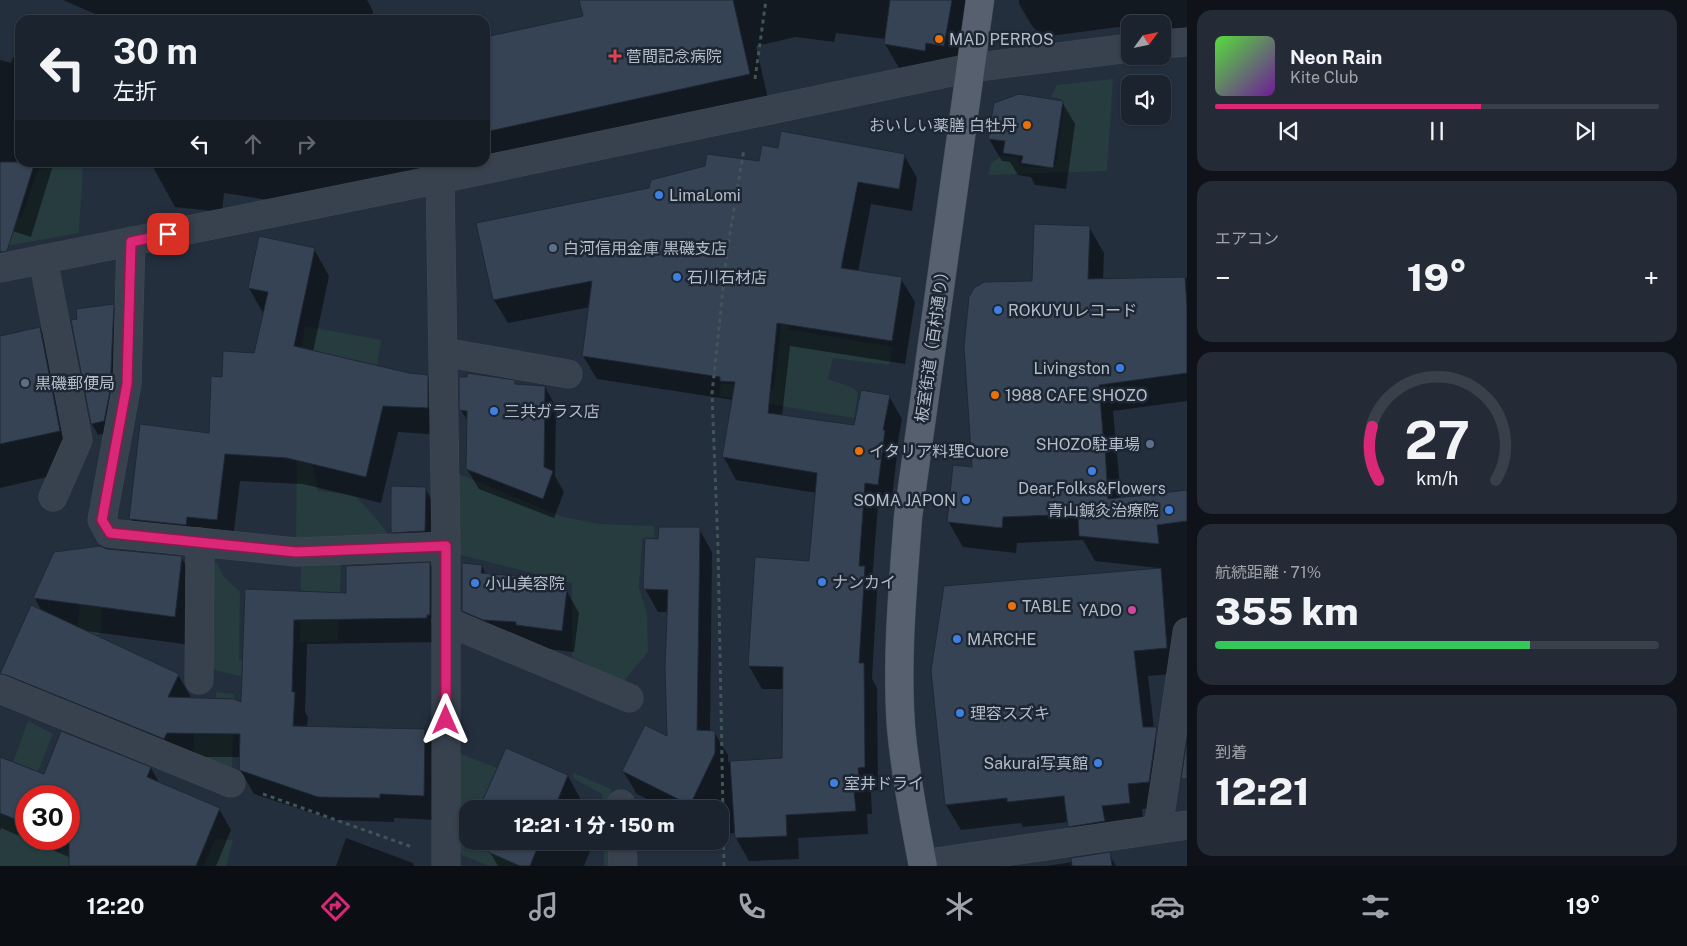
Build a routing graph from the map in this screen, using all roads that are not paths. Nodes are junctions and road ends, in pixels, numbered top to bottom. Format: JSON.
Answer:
{"nodes":[{"id":1,"x":980,"y":0,"type":"edge"},
{"id":2,"x":1187,"y":42,"type":"edge"},
{"id":3,"x":1171,"y":43,"type":"edge"},
{"id":4,"x":1121,"y":49,"type":"edge"},
{"id":5,"x":970,"y":68,"type":"junction"},
{"id":6,"x":440,"y":178,"type":"junction"},
{"id":7,"x":131,"y":242,"type":"junction"},
{"id":8,"x":43,"y":259,"type":"junction"},
{"id":9,"x":0,"y":268,"type":"edge"},
{"id":10,"x":443,"y":352,"type":"junction"},
{"id":11,"x":568,"y":374,"type":"dead end"},
{"id":12,"x":53,"y":497,"type":"dead end"},
{"id":13,"x":200,"y":542,"type":"junction"},
{"id":14,"x":446,"y":546,"type":"junction"},
{"id":15,"x":446,"y":620,"type":"junction"},
{"id":16,"x":1187,"y":632,"type":"edge"},
{"id":17,"x":199,"y":680,"type":"dead end"},
{"id":18,"x":0,"y":689,"type":"edge"},
{"id":19,"x":629,"y":698,"type":"dead end"},
{"id":20,"x":232,"y":783,"type":"road end"},
{"id":21,"x":1187,"y":825,"type":"edge"},
{"id":22,"x":1158,"y":829,"type":"junction"},
{"id":23,"x":622,"y":850,"type":"edge"},
{"id":24,"x":452,"y":864,"type":"edge"},
{"id":25,"x":923,"y":865,"type":"edge"},
{"id":26,"x":623,"y":866,"type":"edge"}],
"edges":[{"from":1,"to":5,"type":"main road","name":"板室街道（百村通り）"},
{"from":2,"to":3,"type":"street"},
{"from":4,"to":5,"type":"street"},
{"from":5,"to":6,"type":"street"},
{"from":5,"to":25,"type":"main road","name":"板室街道（百村通り）"},
{"from":6,"to":7,"type":"street"},
{"from":6,"to":10,"type":"street"},
{"from":7,"to":8,"type":"street"},
{"from":7,"to":13,"type":"street"},
{"from":8,"to":9,"type":"street"},
{"from":8,"to":12,"type":"street"},
{"from":10,"to":11,"type":"street"},
{"from":10,"to":14,"type":"street"},
{"from":13,"to":14,"type":"street"},
{"from":13,"to":17,"type":"street"},
{"from":14,"to":15,"type":"street"},
{"from":15,"to":19,"type":"street"},
{"from":15,"to":24,"type":"street"},
{"from":16,"to":22,"type":"street"},
{"from":18,"to":20,"type":"street"},
{"from":21,"to":22,"type":"street"},
{"from":22,"to":25,"type":"street"},
{"from":23,"to":26,"type":"street"}]}
